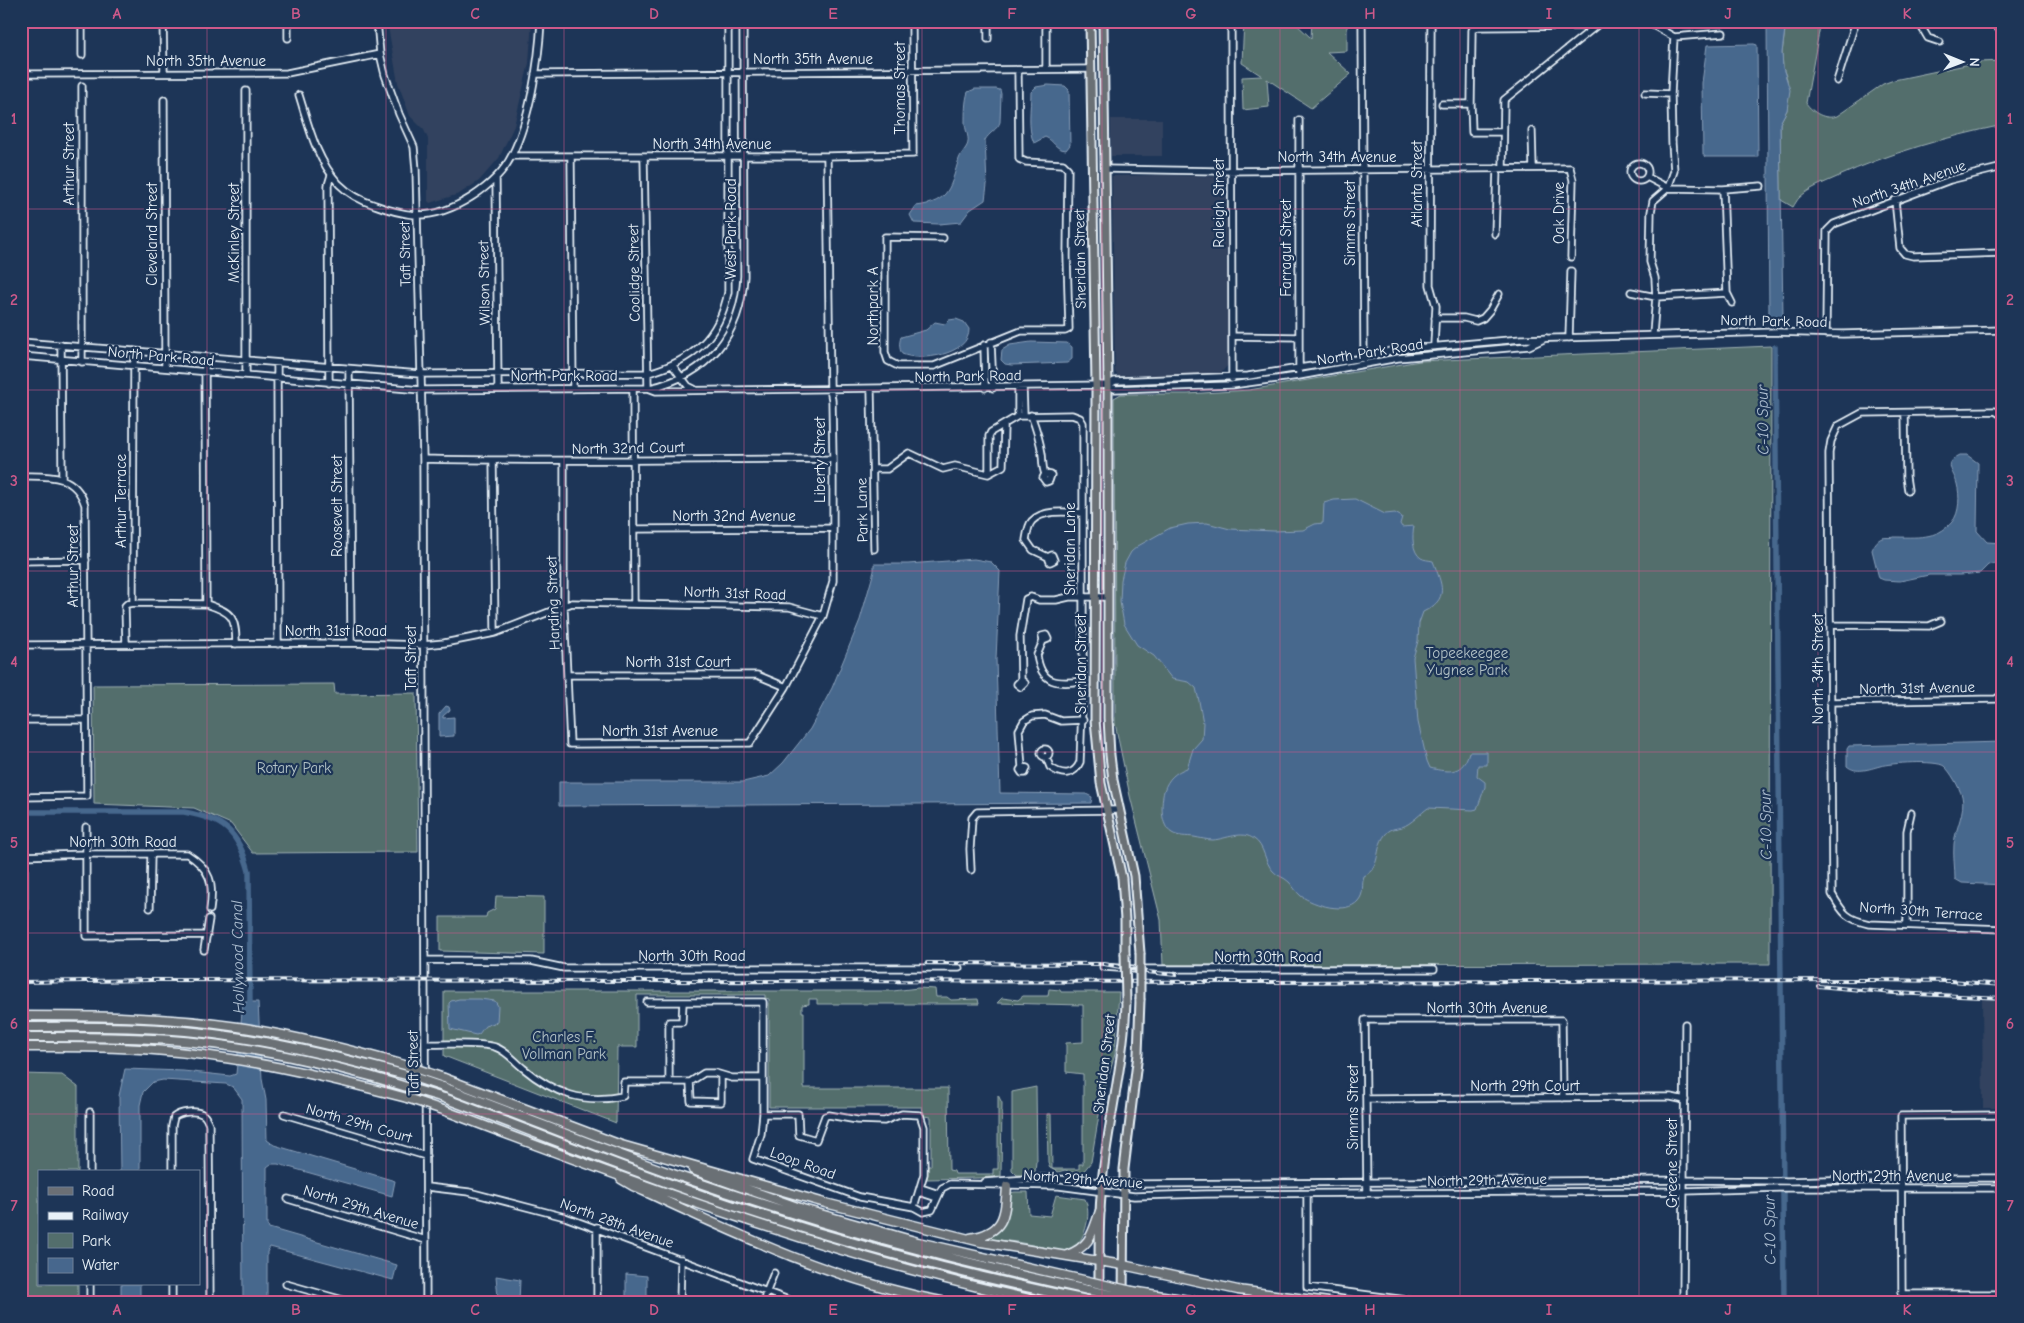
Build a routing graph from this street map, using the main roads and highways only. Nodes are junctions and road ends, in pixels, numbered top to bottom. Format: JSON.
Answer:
{"nodes":[{"id":1,"x":1090,"y":21,"type":"edge"},
{"id":2,"x":1103,"y":21,"type":"edge"},
{"id":3,"x":1092,"y":156,"type":"junction"},
{"id":4,"x":1105,"y":169,"type":"junction"},
{"id":5,"x":21,"y":1016,"type":"edge"},
{"id":6,"x":21,"y":1027,"type":"edge"},
{"id":7,"x":21,"y":1037,"type":"edge"},
{"id":8,"x":21,"y":1047,"type":"edge"},
{"id":9,"x":618,"y":1144,"type":"junction"},
{"id":10,"x":609,"y":1171,"type":"junction"},
{"id":11,"x":1007,"y":1186,"type":"road end"},
{"id":12,"x":1100,"y":1211,"type":"junction"},
{"id":13,"x":968,"y":1238,"type":"junction"},
{"id":14,"x":1065,"y":1256,"type":"junction"},
{"id":15,"x":1099,"y":1262,"type":"junction"},
{"id":16,"x":1123,"y":1265,"type":"junction"},
{"id":17,"x":1088,"y":1285,"type":"junction"},
{"id":18,"x":1132,"y":1295,"type":"junction"},
{"id":19,"x":946,"y":1302,"type":"edge"},
{"id":20,"x":1044,"y":1302,"type":"edge"},
{"id":21,"x":1098,"y":1302,"type":"edge"},
{"id":22,"x":1123,"y":1302,"type":"edge"},
{"id":23,"x":1150,"y":1302,"type":"edge"},
{"id":24,"x":1200,"y":1302,"type":"edge"},
{"id":25,"x":1329,"y":1302,"type":"edge"}],
"edges":[{"from":1,"to":3,"type":"main road","name":"Sheridan Street"},
{"from":2,"to":4,"type":"main road","name":"Sheridan Street"},
{"from":3,"to":4,"type":"main road"},
{"from":3,"to":12,"type":"main road","name":"Sheridan Street","bridge":true},
{"from":4,"to":16,"type":"main road","name":"Sheridan Street","bridge":true},
{"from":5,"to":9,"type":"highway","bridge":true},
{"from":6,"to":17,"type":"highway","bridge":true},
{"from":7,"to":21,"type":"highway","bridge":true},
{"from":8,"to":10,"type":"highway","bridge":true},
{"from":9,"to":13,"type":"highway"},
{"from":9,"to":17,"type":"highway"},
{"from":10,"to":19,"type":"highway"},
{"from":10,"to":20,"type":"highway"},
{"from":11,"to":13,"type":"highway"},
{"from":12,"to":14,"type":"highway"},
{"from":12,"to":15,"type":"main road","name":"Sheridan Street"},
{"from":13,"to":14,"type":"highway"},
{"from":14,"to":15,"type":"highway"},
{"from":15,"to":16,"type":"highway"},
{"from":15,"to":21,"type":"main road","name":"Sheridan Street"},
{"from":16,"to":22,"type":"main road","name":"Sheridan Street"},
{"from":16,"to":25,"type":"highway"},
{"from":17,"to":18,"type":"highway","bridge":true},
{"from":18,"to":23,"type":"highway"},
{"from":18,"to":24,"type":"highway"}]}
